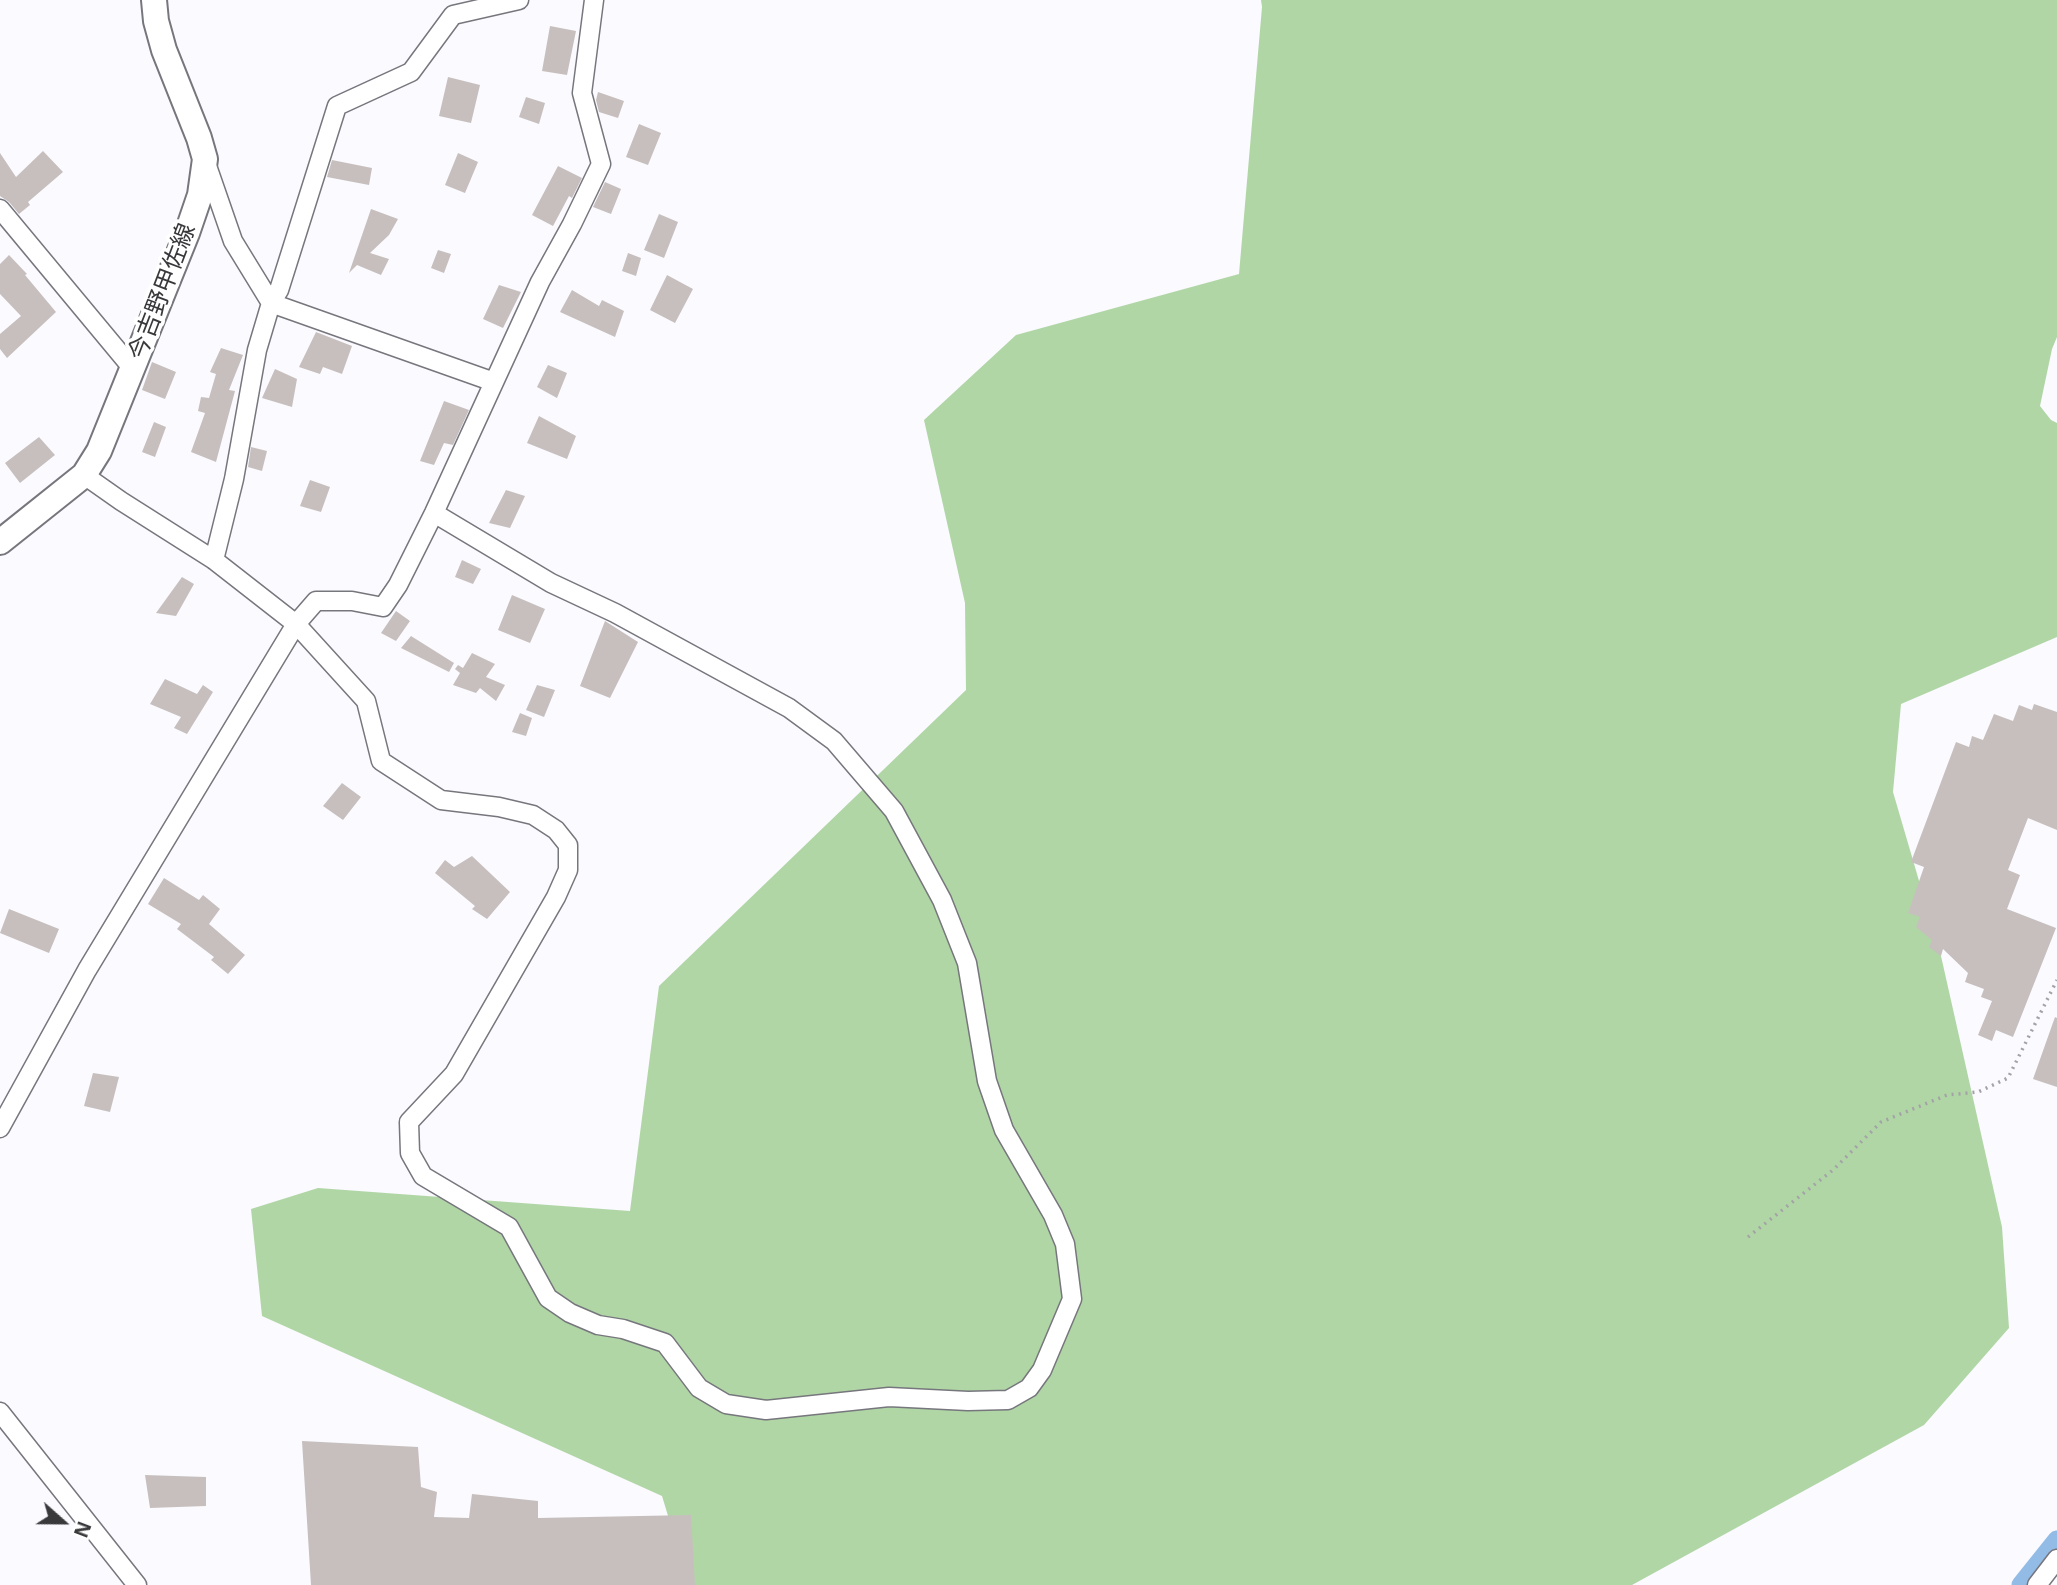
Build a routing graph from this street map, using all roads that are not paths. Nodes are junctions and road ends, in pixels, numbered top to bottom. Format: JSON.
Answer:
{"nodes":[{"id":1,"x":154,"y":0,"type":"edge"},
{"id":2,"x":519,"y":0,"type":"edge"},
{"id":3,"x":594,"y":0,"type":"edge"},
{"id":4,"x":205,"y":159,"type":"junction"},
{"id":5,"x":0,"y":209,"type":"edge"},
{"id":6,"x":271,"y":303,"type":"junction"},
{"id":7,"x":133,"y":369,"type":"junction"},
{"id":8,"x":494,"y":382,"type":"junction"},
{"id":9,"x":84,"y":475,"type":"junction"},
{"id":10,"x":434,"y":513,"type":"junction"},
{"id":11,"x":0,"y":542,"type":"edge"},
{"id":12,"x":214,"y":560,"type":"junction"},
{"id":13,"x":296,"y":624,"type":"junction"},
{"id":14,"x":0,"y":1128,"type":"edge"},
{"id":15,"x":0,"y":1412,"type":"edge"},
{"id":16,"x":2057,"y":1559,"type":"edge"},
{"id":17,"x":137,"y":1585,"type":"edge"},
{"id":18,"x":2037,"y":1585,"type":"edge"}],
"edges":[{"from":1,"to":4,"type":"main road","name":"今吉野甲佐線"},
{"from":2,"to":6,"type":"street"},
{"from":3,"to":8,"type":"street"},
{"from":4,"to":6,"type":"street"},
{"from":4,"to":7,"type":"main road","name":"今吉野甲佐線"},
{"from":5,"to":7,"type":"street"},
{"from":6,"to":8,"type":"street"},
{"from":6,"to":12,"type":"street"},
{"from":7,"to":9,"type":"main road","name":"今吉野甲佐線"},
{"from":8,"to":10,"type":"street"},
{"from":9,"to":11,"type":"main road","name":"今吉野甲佐線"},
{"from":9,"to":12,"type":"street"},
{"from":10,"to":13,"type":"street"},
{"from":10,"to":13,"type":"street"},
{"from":12,"to":13,"type":"street"},
{"from":13,"to":14,"type":"street"},
{"from":15,"to":17,"type":"street"},
{"from":16,"to":18,"type":"street"}]}
